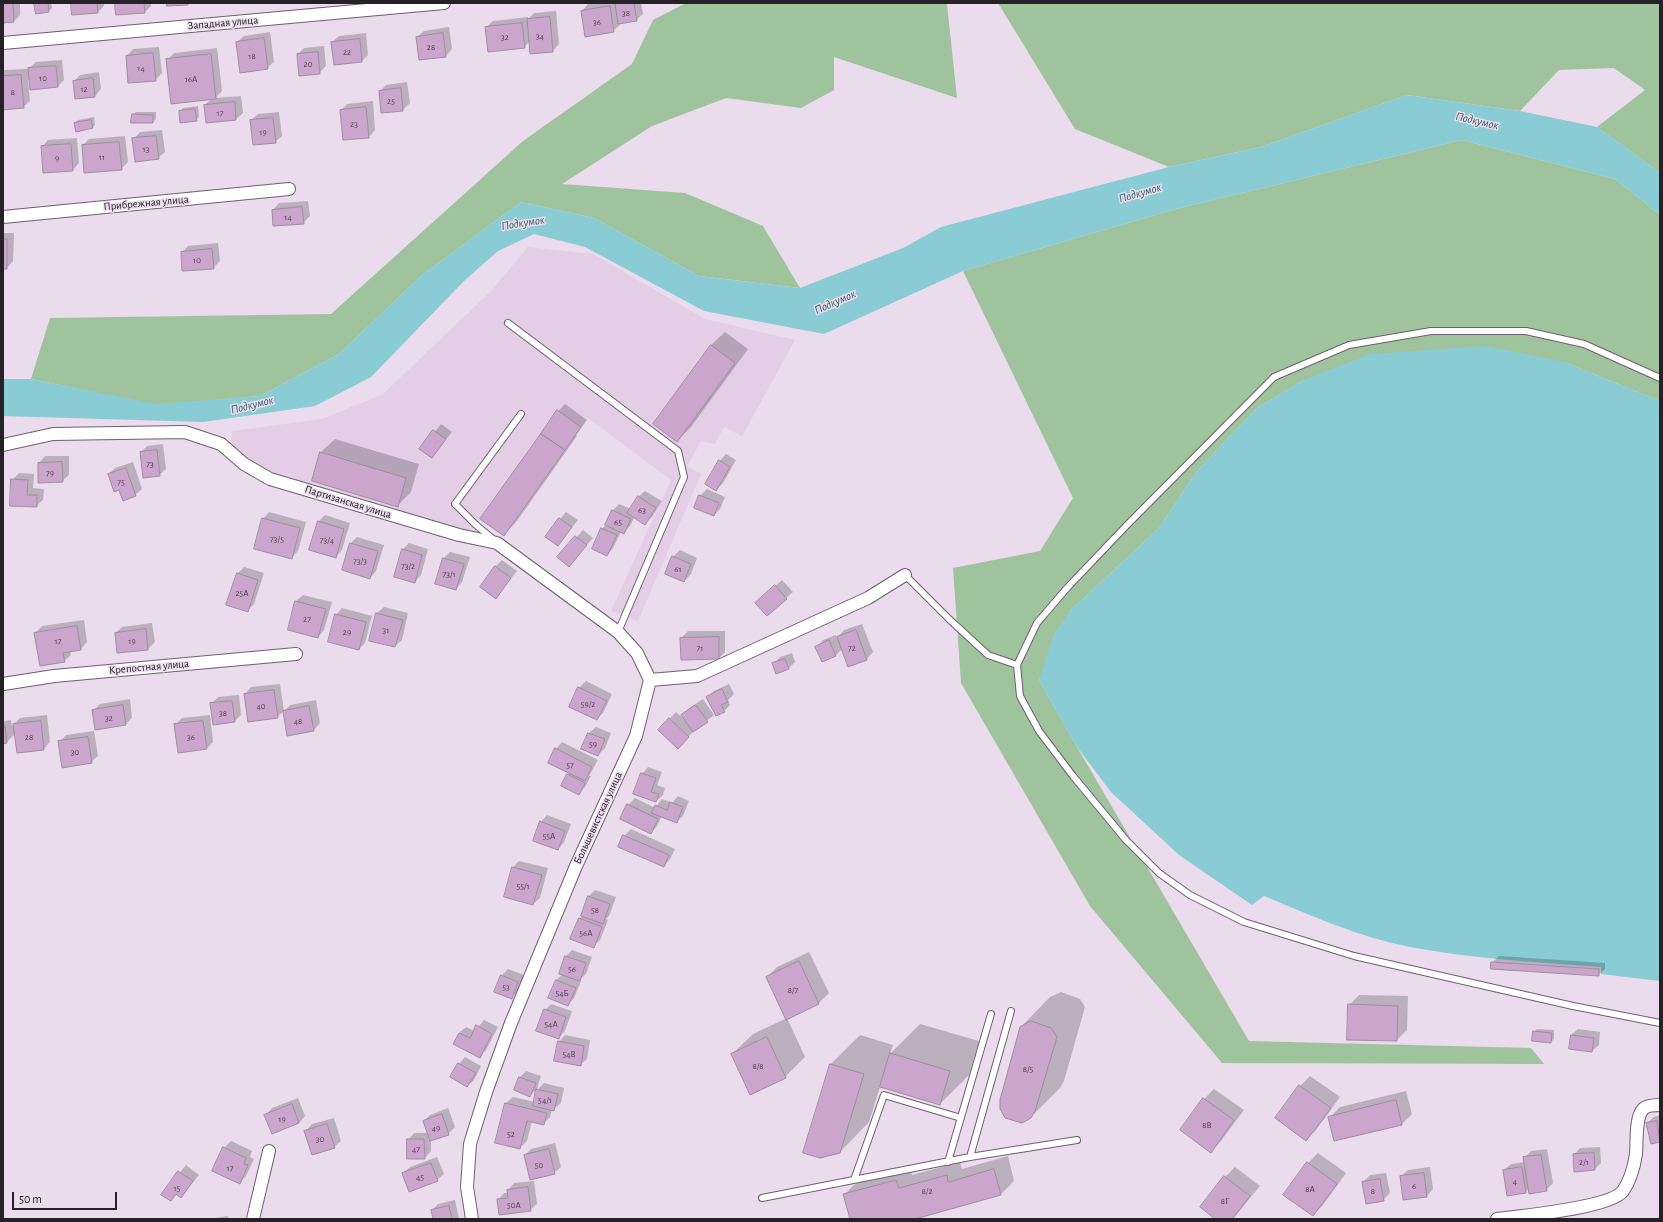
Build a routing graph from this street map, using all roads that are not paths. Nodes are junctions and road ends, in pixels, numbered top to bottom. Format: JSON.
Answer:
{"nodes":[{"id":1,"x":444,"y":3,"type":"edge"},
{"id":2,"x":3,"y":43,"type":"edge"},
{"id":3,"x":289,"y":189,"type":"dead end"},
{"id":4,"x":3,"y":217,"type":"edge"},
{"id":5,"x":508,"y":323,"type":"dead end"},
{"id":6,"x":1660,"y":378,"type":"edge"},
{"id":7,"x":521,"y":414,"type":"dead end"},
{"id":8,"x":3,"y":445,"type":"edge"},
{"id":9,"x":497,"y":543,"type":"junction"},
{"id":10,"x":905,"y":574,"type":"joint"},
{"id":11,"x":618,"y":632,"type":"junction"},
{"id":12,"x":296,"y":654,"type":"dead end"},
{"id":13,"x":1017,"y":665,"type":"junction"},
{"id":14,"x":650,"y":680,"type":"junction"},
{"id":15,"x":3,"y":684,"type":"edge"},
{"id":16,"x":1011,"y":1011,"type":"dead end"},
{"id":17,"x":991,"y":1014,"type":"dead end"},
{"id":18,"x":1660,"y":1023,"type":"edge"},
{"id":19,"x":1660,"y":1105,"type":"edge"},
{"id":20,"x":961,"y":1118,"type":"junction"},
{"id":21,"x":1077,"y":1140,"type":"dead end"},
{"id":22,"x":269,"y":1151,"type":"dead end"},
{"id":23,"x":970,"y":1157,"type":"junction"},
{"id":24,"x":948,"y":1162,"type":"junction"},
{"id":25,"x":854,"y":1180,"type":"junction"},
{"id":26,"x":762,"y":1198,"type":"dead end"},
{"id":27,"x":253,"y":1219,"type":"edge"},
{"id":28,"x":472,"y":1219,"type":"edge"},
{"id":29,"x":1497,"y":1219,"type":"edge"}],
"edges":[{"from":1,"to":2,"type":"street","name":"Западная улица"},
{"from":3,"to":4,"type":"street","name":"Прибрежная улица"},
{"from":5,"to":11,"type":"lane"},
{"from":6,"to":13,"type":"lane"},
{"from":7,"to":9,"type":"lane"},
{"from":8,"to":9,"type":"street","name":"Партизанская улица"},
{"from":9,"to":11,"type":"street","name":"Партизанская улица"},
{"from":10,"to":13,"type":"lane"},
{"from":10,"to":14,"type":"street"},
{"from":11,"to":14,"type":"street","name":"Партизанская улица"},
{"from":12,"to":15,"type":"street","name":"Крепостная улица"},
{"from":13,"to":18,"type":"lane"},
{"from":14,"to":28,"type":"street","name":"Большевистская улица"},
{"from":16,"to":23,"type":"lane"},
{"from":17,"to":20,"type":"lane"},
{"from":19,"to":29,"type":"street"},
{"from":20,"to":24,"type":"lane"},
{"from":20,"to":25,"type":"lane"},
{"from":21,"to":23,"type":"lane"},
{"from":22,"to":27,"type":"street"},
{"from":23,"to":24,"type":"lane"},
{"from":24,"to":25,"type":"lane"},
{"from":25,"to":26,"type":"lane"}]}
